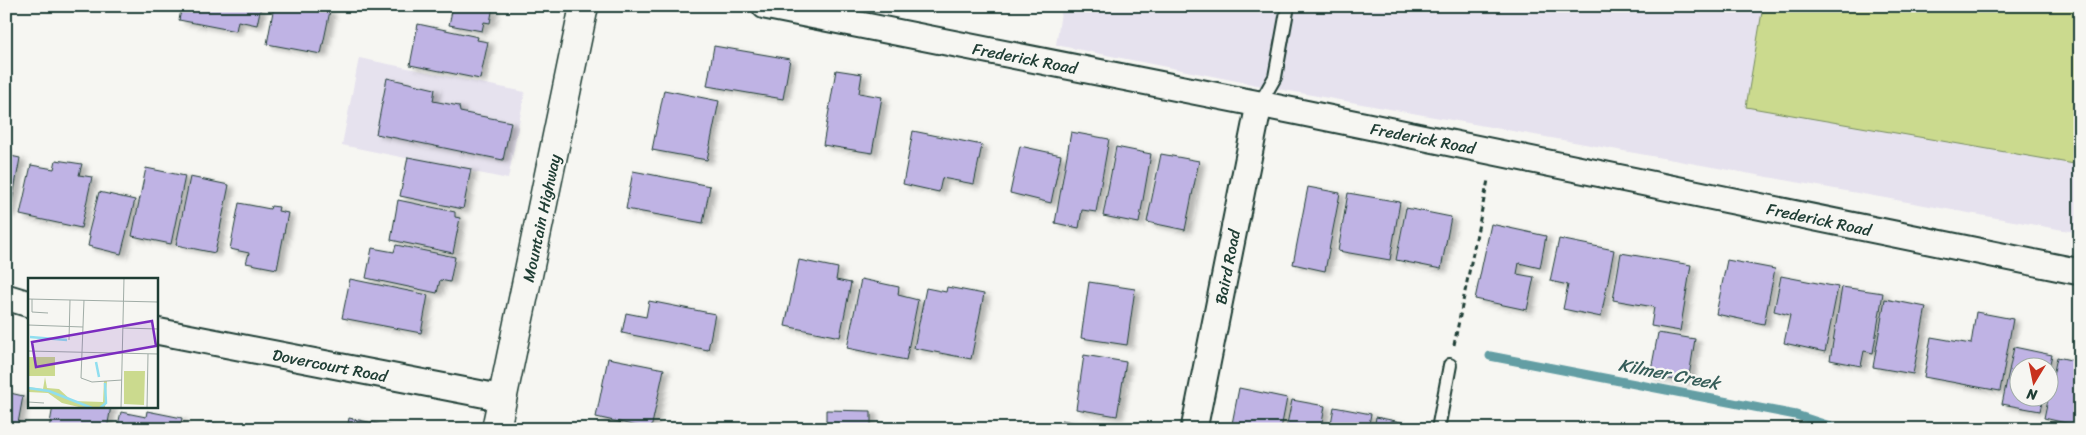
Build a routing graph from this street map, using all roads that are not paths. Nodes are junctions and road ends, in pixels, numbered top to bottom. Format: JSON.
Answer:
{"nodes":[{"id":1,"x":584,"y":6,"type":"edge"},
{"id":2,"x":765,"y":6,"type":"edge"},
{"id":3,"x":1288,"y":6,"type":"edge"},
{"id":4,"x":1260,"y":105,"type":"junction"},
{"id":5,"x":2080,"y":272,"type":"edge"},
{"id":6,"x":6,"y":297,"type":"edge"},
{"id":7,"x":28,"y":304,"type":"edge"},
{"id":8,"x":158,"y":331,"type":"edge"},
{"id":9,"x":1450,"y":364,"type":"road end"},
{"id":10,"x":504,"y":398,"type":"junction"},
{"id":11,"x":496,"y":429,"type":"edge"},
{"id":12,"x":1194,"y":429,"type":"edge"},
{"id":13,"x":1438,"y":429,"type":"edge"}],
"edges":[{"from":1,"to":10,"type":"street","name":"Mountain Highway"},
{"from":2,"to":4,"type":"street","name":"Frederick Road"},
{"from":3,"to":4,"type":"lane"},
{"from":4,"to":5,"type":"street","name":"Frederick Road"},
{"from":4,"to":12,"type":"street","name":"Baird Road"},
{"from":6,"to":7,"type":"street"},
{"from":8,"to":10,"type":"street","name":"Dovercourt Road"},
{"from":9,"to":13,"type":"lane"},
{"from":10,"to":11,"type":"street","name":"Mountain Highway"}]}
